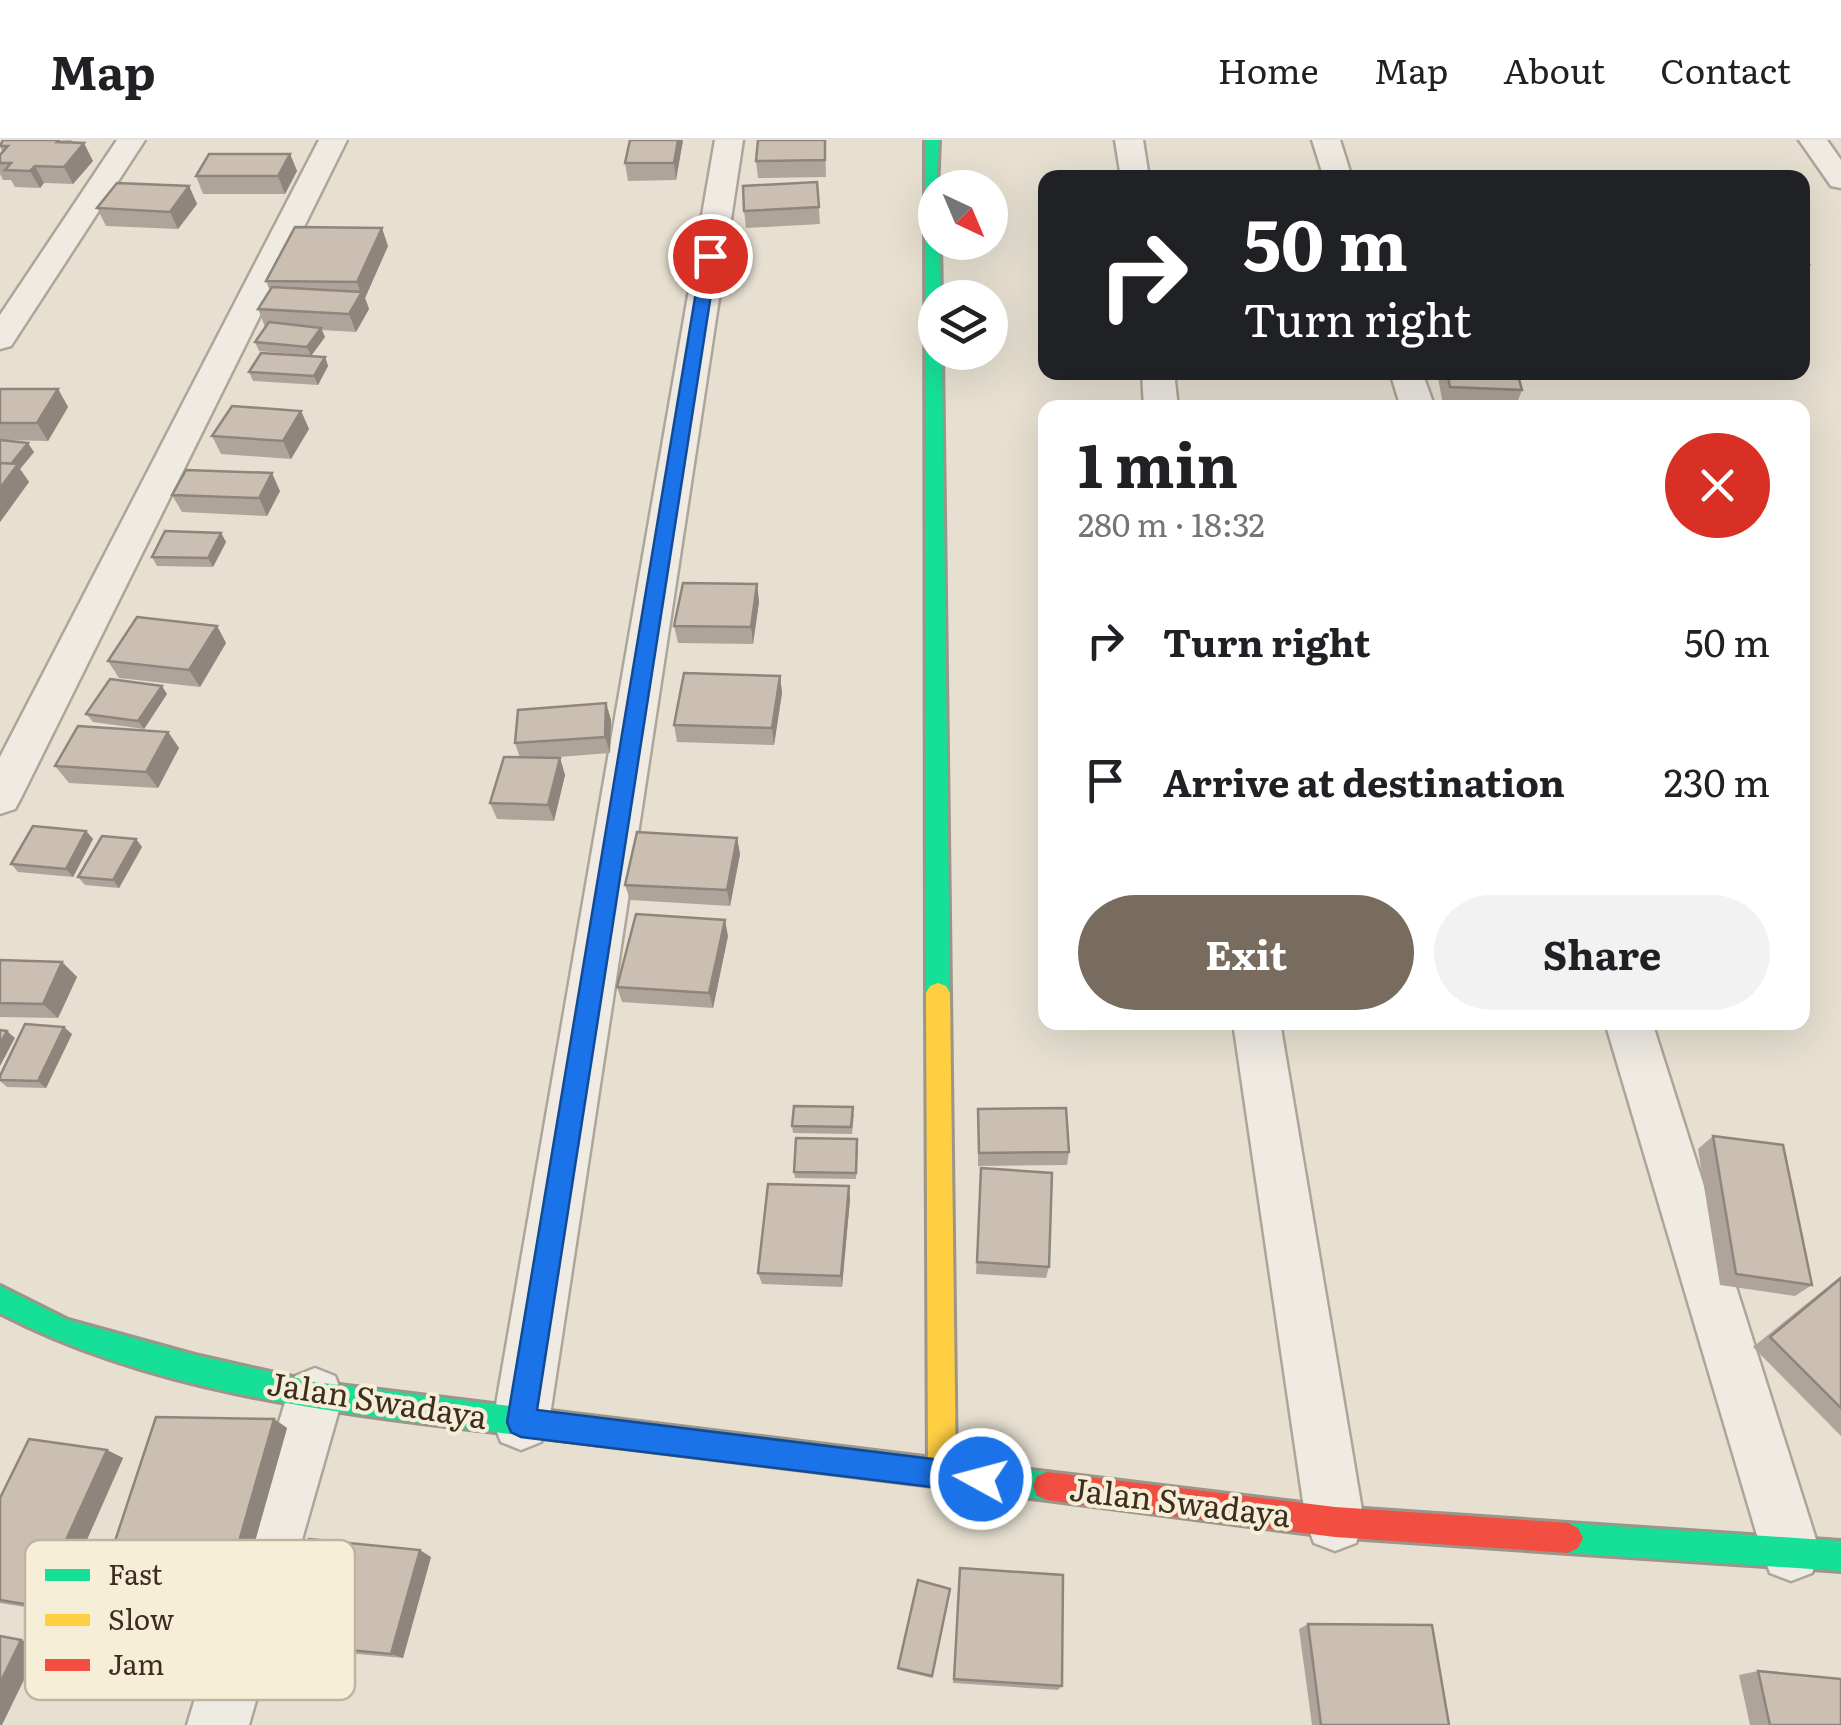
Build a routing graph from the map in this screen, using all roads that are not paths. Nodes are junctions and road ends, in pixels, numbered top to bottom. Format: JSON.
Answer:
{"nodes":[{"id":1,"x":130,"y":140,"type":"edge"},
{"id":2,"x":332,"y":140,"type":"edge"},
{"id":3,"x":729,"y":140,"type":"edge"},
{"id":4,"x":932,"y":140,"type":"edge"},
{"id":5,"x":1129,"y":140,"type":"edge"},
{"id":6,"x":1326,"y":140,"type":"edge"},
{"id":7,"x":1813,"y":140,"type":"edge"},
{"id":8,"x":1134,"y":170,"type":"edge"},
{"id":9,"x":1335,"y":170,"type":"edge"},
{"id":10,"x":1841,"y":180,"type":"edge"},
{"id":11,"x":0,"y":338,"type":"edge"},
{"id":12,"x":0,"y":798,"type":"edge"},
{"id":13,"x":1257,"y":1030,"type":"edge"},
{"id":14,"x":1631,"y":1030,"type":"edge"},
{"id":15,"x":1,"y":1302,"type":"edge"},
{"id":16,"x":315,"y":1396,"type":"junction"},
{"id":17,"x":521,"y":1422,"type":"junction"},
{"id":18,"x":942,"y":1474,"type":"junction"},
{"id":19,"x":1335,"y":1522,"type":"junction"},
{"id":20,"x":273,"y":1540,"type":"edge"},
{"id":21,"x":1816,"y":1554,"type":"edge"},
{"id":22,"x":225,"y":1700,"type":"edge"},
{"id":23,"x":218,"y":1725,"type":"edge"}],
"edges":[{"from":1,"to":11,"type":"street"},
{"from":2,"to":12,"type":"street"},
{"from":3,"to":17,"type":"street"},
{"from":4,"to":18,"type":"street"},
{"from":5,"to":8,"type":"street"},
{"from":6,"to":9,"type":"street"},
{"from":7,"to":10,"type":"street"},
{"from":13,"to":19,"type":"street"},
{"from":14,"to":21,"type":"street"},
{"from":15,"to":16,"type":"street","name":"Jalan Swadaya"},
{"from":16,"to":17,"type":"street","name":"Jalan Swadaya"},
{"from":16,"to":20,"type":"street"},
{"from":17,"to":18,"type":"street","name":"Jalan Swadaya"},
{"from":18,"to":19,"type":"street","name":"Jalan Swadaya"},
{"from":19,"to":21,"type":"street","name":"Jalan Swadaya"},
{"from":22,"to":23,"type":"street"}]}
